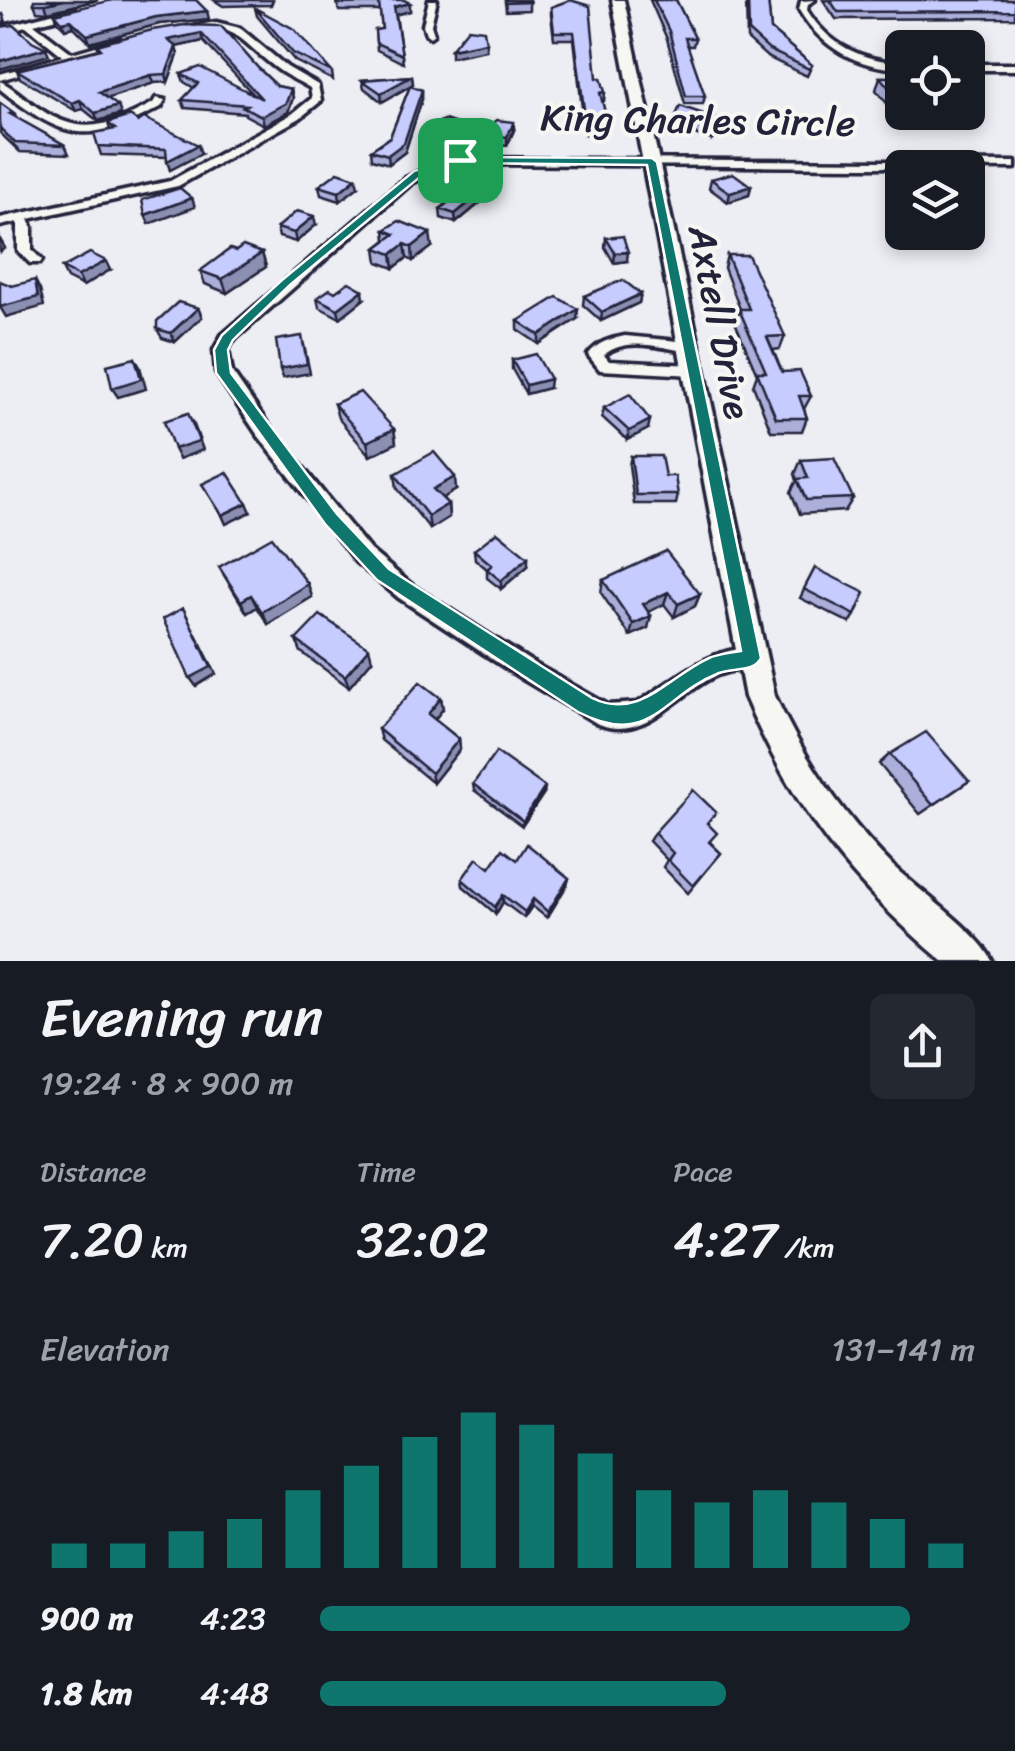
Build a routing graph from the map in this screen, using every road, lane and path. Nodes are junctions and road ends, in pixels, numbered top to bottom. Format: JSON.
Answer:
{"nodes":[{"id":1,"x":433,"y":0,"type":"edge"},
{"id":2,"x":618,"y":0,"type":"edge"},
{"id":3,"x":811,"y":0,"type":"edge"},
{"id":4,"x":90,"y":8,"type":"edge"},
{"id":5,"x":27,"y":23,"type":"junction"},
{"id":6,"x":0,"y":30,"type":"edge"},
{"id":7,"x":169,"y":31,"type":"edge"},
{"id":8,"x":430,"y":34,"type":"dead end"},
{"id":9,"x":128,"y":40,"type":"edge"},
{"id":10,"x":72,"y":57,"type":"junction"},
{"id":11,"x":885,"y":65,"type":"edge"},
{"id":12,"x":985,"y":67,"type":"edge"},
{"id":13,"x":1015,"y":67,"type":"edge"},
{"id":14,"x":0,"y":80,"type":"edge"},
{"id":15,"x":336,"y":94,"type":"dead end"},
{"id":16,"x":318,"y":95,"type":"junction"},
{"id":17,"x":160,"y":100,"type":"dead end"},
{"id":18,"x":444,"y":125,"type":"dead end"},
{"id":19,"x":460,"y":160,"type":"junction"},
{"id":20,"x":652,"y":162,"type":"junction"},
{"id":21,"x":1015,"y":165,"type":"edge"},
{"id":22,"x":22,"y":217,"type":"junction"},
{"id":23,"x":0,"y":222,"type":"edge"},
{"id":24,"x":35,"y":260,"type":"dead end"},
{"id":25,"x":689,"y":346,"type":"junction"},
{"id":26,"x":694,"y":370,"type":"junction"},
{"id":27,"x":752,"y":658,"type":"junction"},
{"id":28,"x":973,"y":961,"type":"edge"}],
"edges":[{"from":1,"to":8,"type":"street"},
{"from":2,"to":20,"type":"street","name":"Axtell Drive"},
{"from":3,"to":11,"type":"street"},
{"from":4,"to":5,"type":"street"},
{"from":5,"to":6,"type":"street"},
{"from":5,"to":10,"type":"street"},
{"from":7,"to":16,"type":"street"},
{"from":9,"to":10,"type":"street"},
{"from":10,"to":14,"type":"street"},
{"from":12,"to":13,"type":"street"},
{"from":14,"to":17,"type":"street"},
{"from":15,"to":16,"type":"street"},
{"from":16,"to":22,"type":"street"},
{"from":18,"to":19,"type":"street"},
{"from":19,"to":20,"type":"street","name":"King Charles Circle"},
{"from":19,"to":27,"type":"street","name":"King Charles Circle"},
{"from":20,"to":21,"type":"street","name":"King Charles Circle"},
{"from":20,"to":25,"type":"street","name":"Axtell Drive"},
{"from":22,"to":23,"type":"street"},
{"from":22,"to":24,"type":"street"},
{"from":25,"to":26,"type":"street","name":"Axtell Drive"},
{"from":25,"to":26,"type":"street"},
{"from":26,"to":27,"type":"street","name":"Axtell Drive"},
{"from":27,"to":28,"type":"street"}]}
